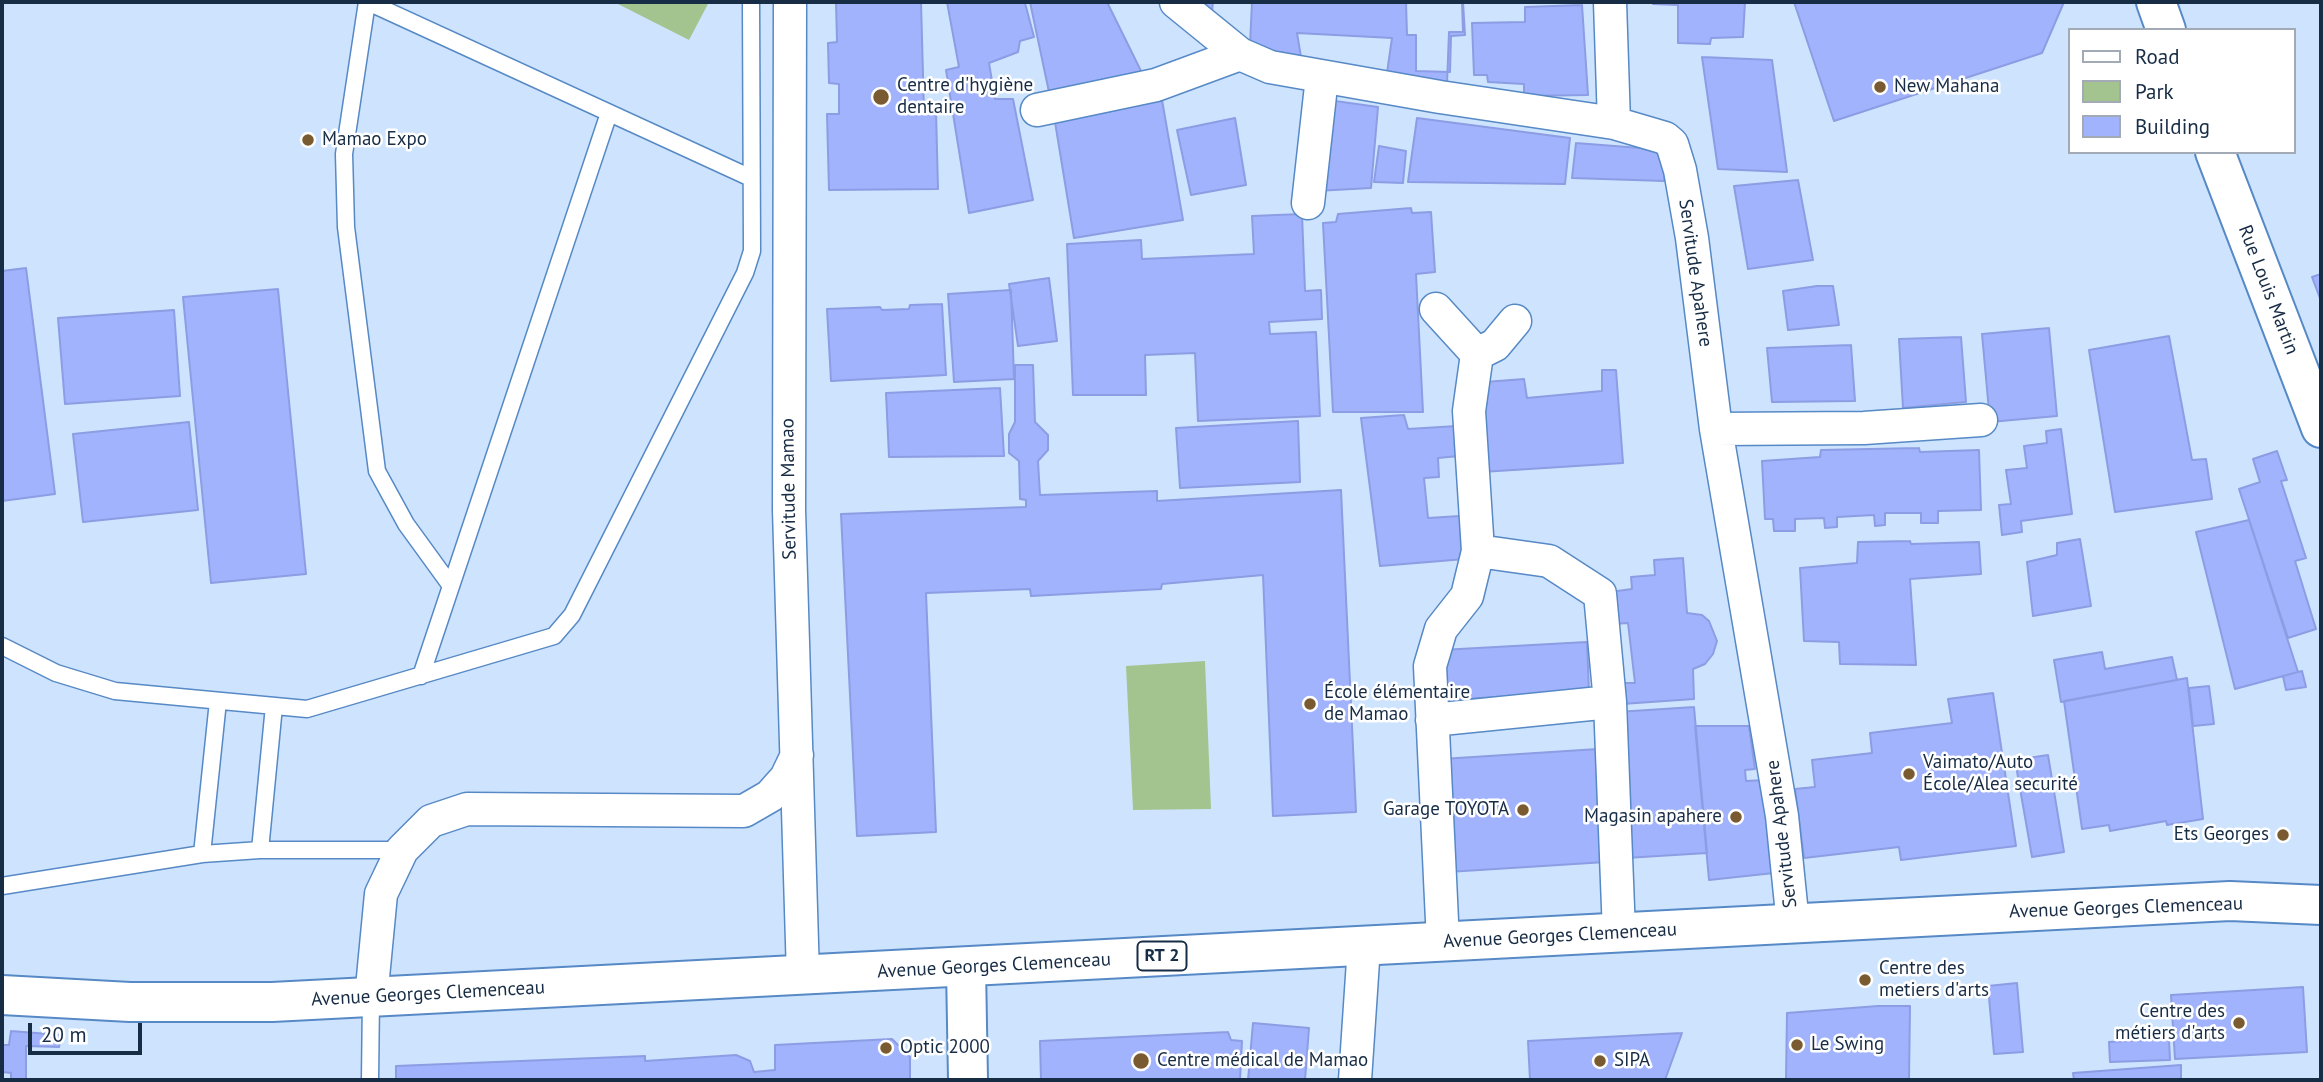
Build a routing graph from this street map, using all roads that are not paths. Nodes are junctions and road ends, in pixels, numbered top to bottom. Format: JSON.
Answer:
{"nodes":[{"id":1,"x":368,"y":2,"type":"edge"},
{"id":2,"x":751,"y":2,"type":"edge"},
{"id":3,"x":790,"y":2,"type":"edge"},
{"id":4,"x":1176,"y":2,"type":"edge"},
{"id":5,"x":1610,"y":2,"type":"edge"},
{"id":6,"x":2155,"y":2,"type":"edge"},
{"id":7,"x":2165,"y":28,"type":"edge"},
{"id":8,"x":1240,"y":54,"type":"junction"},
{"id":9,"x":1322,"y":77,"type":"junction"},
{"id":10,"x":1037,"y":110,"type":"dead end"},
{"id":11,"x":609,"y":113,"type":"junction"},
{"id":12,"x":1614,"y":123,"type":"junction"},
{"id":13,"x":2216,"y":154,"type":"edge"},
{"id":14,"x":751,"y":178,"type":"junction"},
{"id":15,"x":1308,"y":204,"type":"dead end"},
{"id":16,"x":1436,"y":309,"type":"dead end"},
{"id":17,"x":1515,"y":321,"type":"dead end"},
{"id":18,"x":1477,"y":354,"type":"junction"},
{"id":19,"x":1981,"y":420,"type":"dead end"},
{"id":20,"x":2321,"y":428,"type":"edge"},
{"id":21,"x":1716,"y":429,"type":"junction"},
{"id":22,"x":1478,"y":551,"type":"junction"},
{"id":23,"x":450,"y":586,"type":"junction"},
{"id":24,"x":2,"y":646,"type":"edge"},
{"id":25,"x":421,"y":676,"type":"junction"},
{"id":26,"x":218,"y":701,"type":"junction"},
{"id":27,"x":1610,"y":702,"type":"junction"},
{"id":28,"x":274,"y":706,"type":"junction"},
{"id":29,"x":1432,"y":720,"type":"junction"},
{"id":30,"x":797,"y":755,"type":"junction"},
{"id":31,"x":260,"y":850,"type":"junction"},
{"id":32,"x":402,"y":850,"type":"junction"},
{"id":33,"x":202,"y":853,"type":"junction"},
{"id":34,"x":2,"y":886,"type":"edge"},
{"id":35,"x":2320,"y":904,"type":"edge"},
{"id":36,"x":1793,"y":924,"type":"junction"},
{"id":37,"x":1619,"y":933,"type":"junction"},
{"id":38,"x":1443,"y":942,"type":"junction"},
{"id":39,"x":1364,"y":946,"type":"junction"},
{"id":40,"x":966,"y":968,"type":"junction"},
{"id":41,"x":803,"y":976,"type":"junction"},
{"id":42,"x":2,"y":995,"type":"edge"},
{"id":43,"x":371,"y":998,"type":"junction"},
{"id":44,"x":370,"y":1080,"type":"edge"},
{"id":45,"x":968,"y":1080,"type":"edge"},
{"id":46,"x":1355,"y":1080,"type":"edge"}],
"edges":[{"from":1,"to":11,"type":"lane"},
{"from":1,"to":23,"type":"lane"},
{"from":2,"to":14,"type":"lane"},
{"from":3,"to":30,"type":"street","name":"Servitude Mamao"},
{"from":4,"to":8,"type":"street","name":"Servitude Apahere"},
{"from":5,"to":12,"type":"street"},
{"from":6,"to":7,"type":"main road"},
{"from":8,"to":9,"type":"street","name":"Servitude Apahere"},
{"from":8,"to":10,"type":"street"},
{"from":9,"to":12,"type":"street","name":"Servitude Apahere"},
{"from":9,"to":15,"type":"street"},
{"from":11,"to":14,"type":"lane"},
{"from":11,"to":23,"type":"lane"},
{"from":12,"to":21,"type":"street","name":"Servitude Apahere"},
{"from":13,"to":20,"type":"main road","name":"Rue Louis Martin"},
{"from":14,"to":25,"type":"lane"},
{"from":16,"to":18,"type":"street"},
{"from":17,"to":18,"type":"street"},
{"from":18,"to":22,"type":"street"},
{"from":19,"to":21,"type":"street"},
{"from":21,"to":36,"type":"street","name":"Servitude Apahere"},
{"from":22,"to":27,"type":"street"},
{"from":22,"to":29,"type":"street"},
{"from":23,"to":25,"type":"lane"},
{"from":24,"to":26,"type":"lane"},
{"from":25,"to":28,"type":"lane"},
{"from":26,"to":28,"type":"lane"},
{"from":26,"to":33,"type":"lane"},
{"from":27,"to":29,"type":"street"},
{"from":27,"to":37,"type":"street"},
{"from":28,"to":31,"type":"lane"},
{"from":29,"to":38,"type":"street"},
{"from":30,"to":32,"type":"street"},
{"from":30,"to":41,"type":"street","name":"Servitude Mamao"},
{"from":31,"to":32,"type":"lane"},
{"from":31,"to":33,"type":"lane"},
{"from":32,"to":43,"type":"street"},
{"from":33,"to":34,"type":"lane"},
{"from":35,"to":36,"type":"main road","name":"Avenue Georges Clemenceau","number":"RT 2"},
{"from":36,"to":37,"type":"main road","name":"Avenue Georges Clemenceau","number":"RT 2"},
{"from":37,"to":38,"type":"main road","name":"Avenue Georges Clemenceau","number":"RT 2"},
{"from":38,"to":39,"type":"main road","name":"Avenue Georges Clemenceau","number":"RT 2"},
{"from":39,"to":40,"type":"main road","name":"Avenue Georges Clemenceau","number":"RT 2"},
{"from":39,"to":46,"type":"street"},
{"from":40,"to":41,"type":"main road","name":"Avenue Georges Clemenceau","number":"RT 2"},
{"from":40,"to":45,"type":"main road"},
{"from":41,"to":43,"type":"main road","name":"Avenue Georges Clemenceau","number":"RT 2"},
{"from":42,"to":43,"type":"main road","name":"Avenue Georges Clemenceau","number":"RT 2"},
{"from":43,"to":44,"type":"lane"}]}
